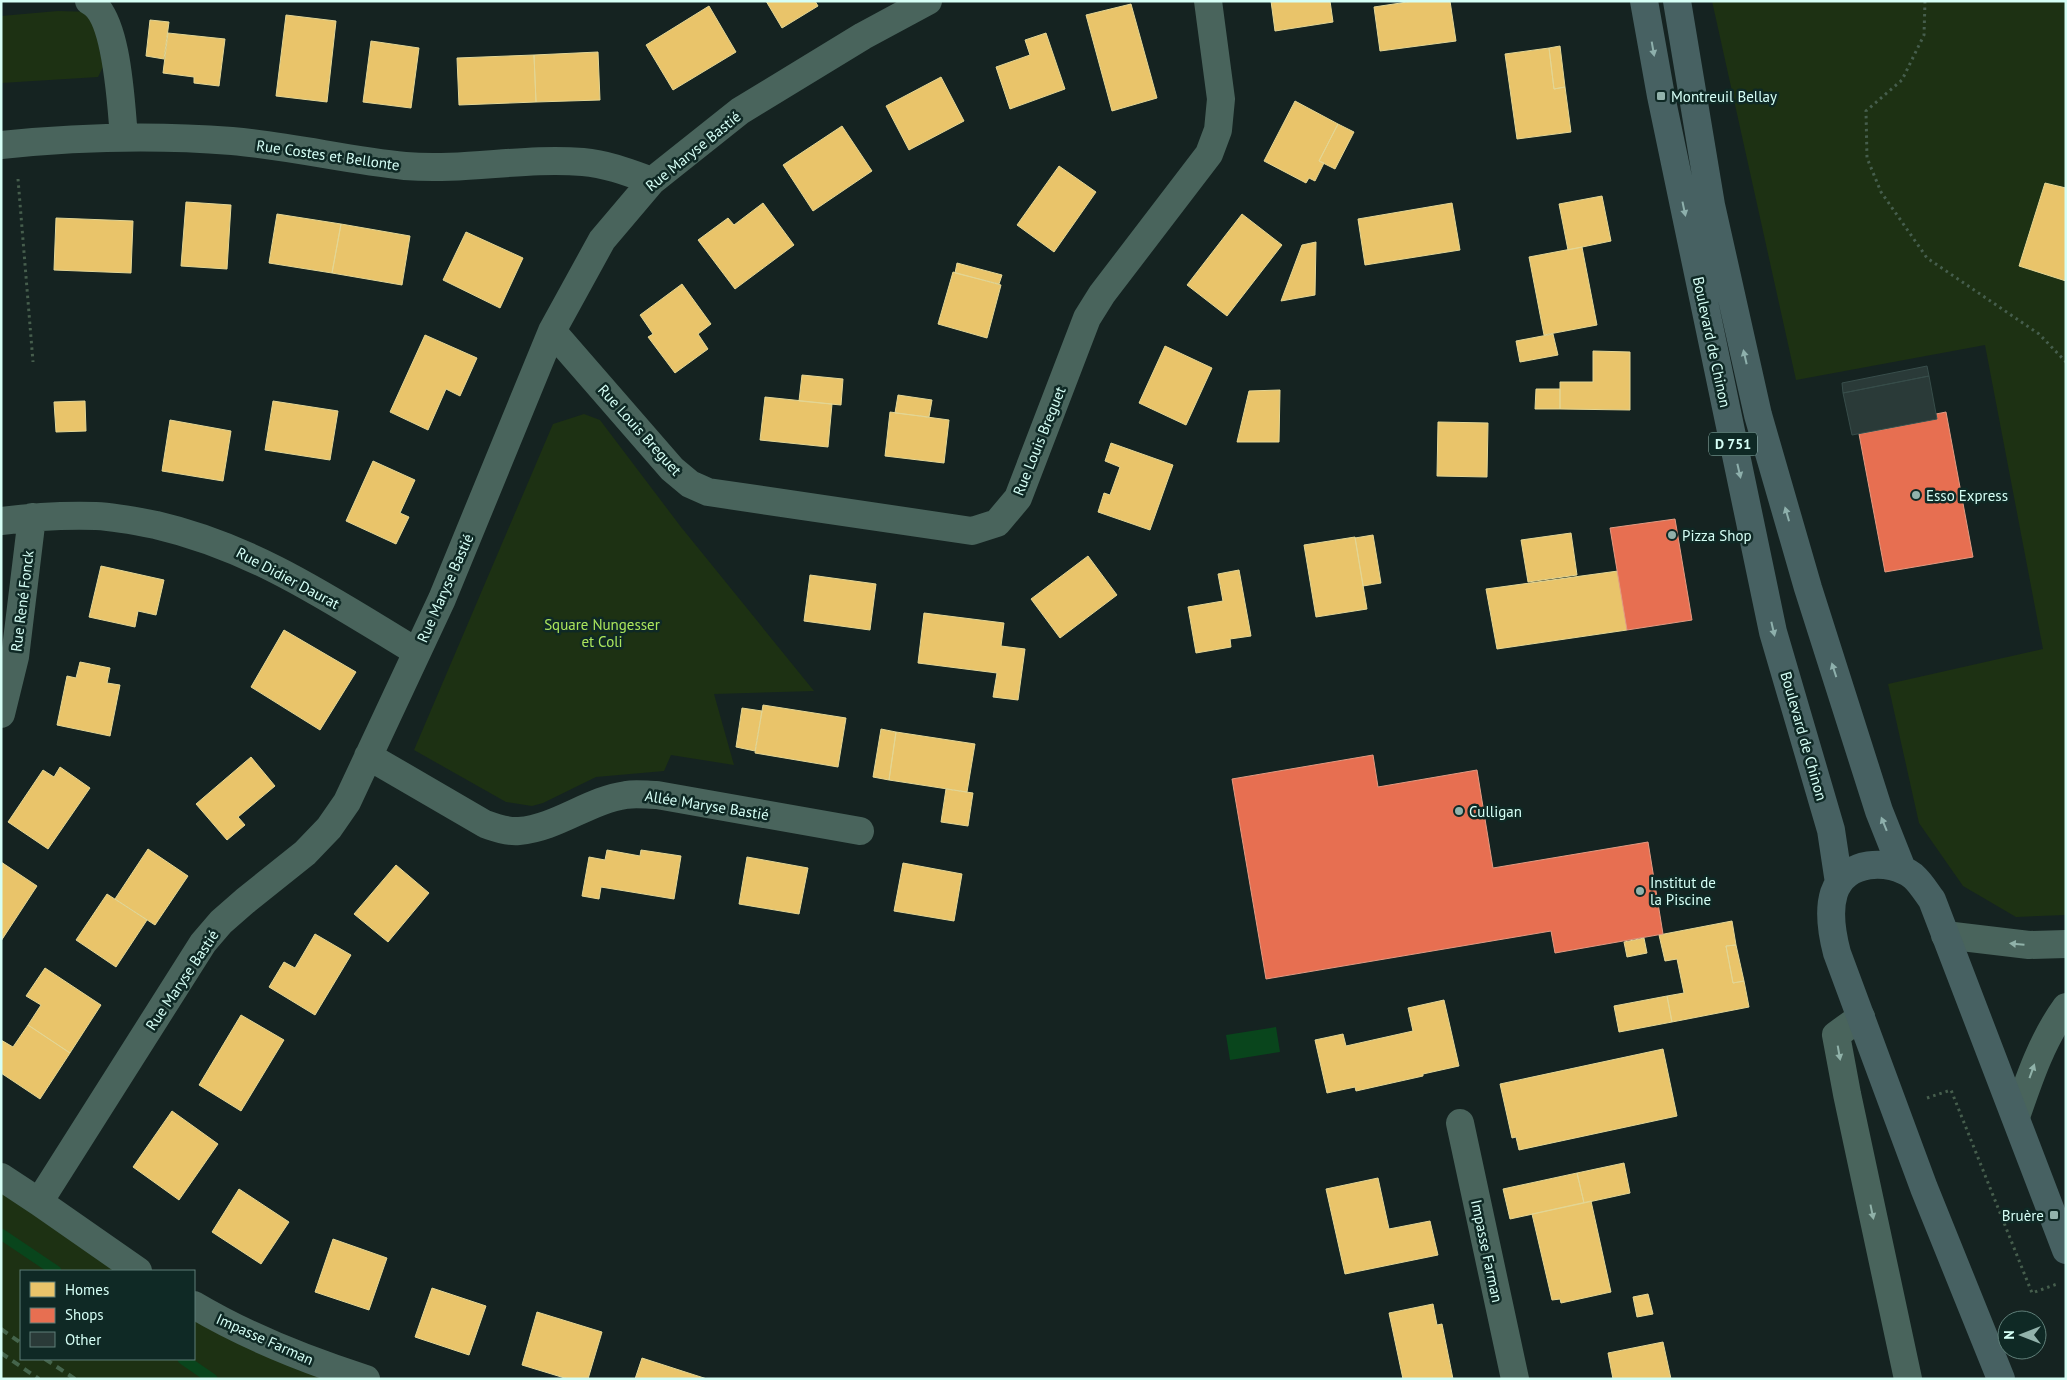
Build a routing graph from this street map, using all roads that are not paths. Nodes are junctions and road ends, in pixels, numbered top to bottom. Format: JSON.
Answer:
{"nodes":[{"id":1,"x":89,"y":1,"type":"edge"},
{"id":2,"x":928,"y":1,"type":"edge"},
{"id":3,"x":1208,"y":1,"type":"edge"},
{"id":4,"x":1644,"y":1,"type":"edge"},
{"id":5,"x":1678,"y":1,"type":"edge"},
{"id":6,"x":124,"y":137,"type":"junction"},
{"id":7,"x":8,"y":144,"type":"edge"},
{"id":8,"x":652,"y":181,"type":"junction"},
{"id":9,"x":552,"y":331,"type":"junction"},
{"id":10,"x":32,"y":517,"type":"junction"},
{"id":11,"x":1,"y":521,"type":"edge"},
{"id":12,"x":417,"y":652,"type":"junction"},
{"id":13,"x":1,"y":714,"type":"edge"},
{"id":14,"x":368,"y":756,"type":"junction"},
{"id":15,"x":860,"y":831,"type":"dead end"},
{"id":16,"x":1902,"y":869,"type":"junction"},
{"id":17,"x":1839,"y":884,"type":"junction"},
{"id":18,"x":1945,"y":935,"type":"junction"},
{"id":19,"x":2066,"y":944,"type":"edge"},
{"id":20,"x":2066,"y":1007,"type":"edge"},
{"id":21,"x":1861,"y":1017,"type":"junction"},
{"id":22,"x":2016,"y":1117,"type":"junction"},
{"id":23,"x":1460,"y":1122,"type":"dead end"},
{"id":24,"x":1,"y":1177,"type":"edge"},
{"id":25,"x":39,"y":1202,"type":"junction"},
{"id":26,"x":2066,"y":1250,"type":"edge"},
{"id":27,"x":137,"y":1270,"type":"edge"},
{"id":28,"x":195,"y":1306,"type":"edge"},
{"id":29,"x":1997,"y":1377,"type":"edge"},
{"id":30,"x":366,"y":1379,"type":"edge"},
{"id":31,"x":1515,"y":1379,"type":"edge"},
{"id":32,"x":1908,"y":1379,"type":"edge"}],
"edges":[{"from":1,"to":6,"type":"street"},
{"from":2,"to":8,"type":"street","name":"Rue Maryse Bastié"},
{"from":3,"to":9,"type":"street","name":"Rue Louis Breguet"},
{"from":4,"to":17,"type":"main road","name":"Boulevard de Chinon","number":"D 751","one_way":true},
{"from":16,"to":5,"type":"main road","name":"Boulevard de Chinon","number":"D 751","one_way":true},
{"from":6,"to":7,"type":"street","name":"Rue Costes et Bellonte"},
{"from":6,"to":8,"type":"street","name":"Rue Costes et Bellonte"},
{"from":8,"to":9,"type":"street","name":"Rue Maryse Bastié"},
{"from":9,"to":12,"type":"street","name":"Rue Maryse Bastié"},
{"from":10,"to":11,"type":"street","name":"Rue Didier Daurat"},
{"from":10,"to":12,"type":"street","name":"Rue Didier Daurat"},
{"from":10,"to":13,"type":"street","name":"Rue René Fonck"},
{"from":12,"to":14,"type":"street","name":"Rue Maryse Bastié"},
{"from":14,"to":15,"type":"street","name":"Allée Maryse Bastié"},
{"from":14,"to":25,"type":"street","name":"Rue Maryse Bastié"},
{"from":16,"to":17,"type":"main road"},
{"from":16,"to":18,"type":"main road"},
{"from":17,"to":21,"type":"main road"},
{"from":19,"to":18,"type":"street","one_way":true},
{"from":18,"to":22,"type":"main road"},
{"from":22,"to":20,"type":"street","one_way":true},
{"from":21,"to":29,"type":"main road"},
{"from":21,"to":32,"type":"street","one_way":true},
{"from":22,"to":26,"type":"main road"},
{"from":23,"to":31,"type":"street","name":"Impasse Farman"},
{"from":24,"to":25,"type":"street"},
{"from":25,"to":27,"type":"street"},
{"from":28,"to":30,"type":"street","name":"Impasse Farman"}]}
